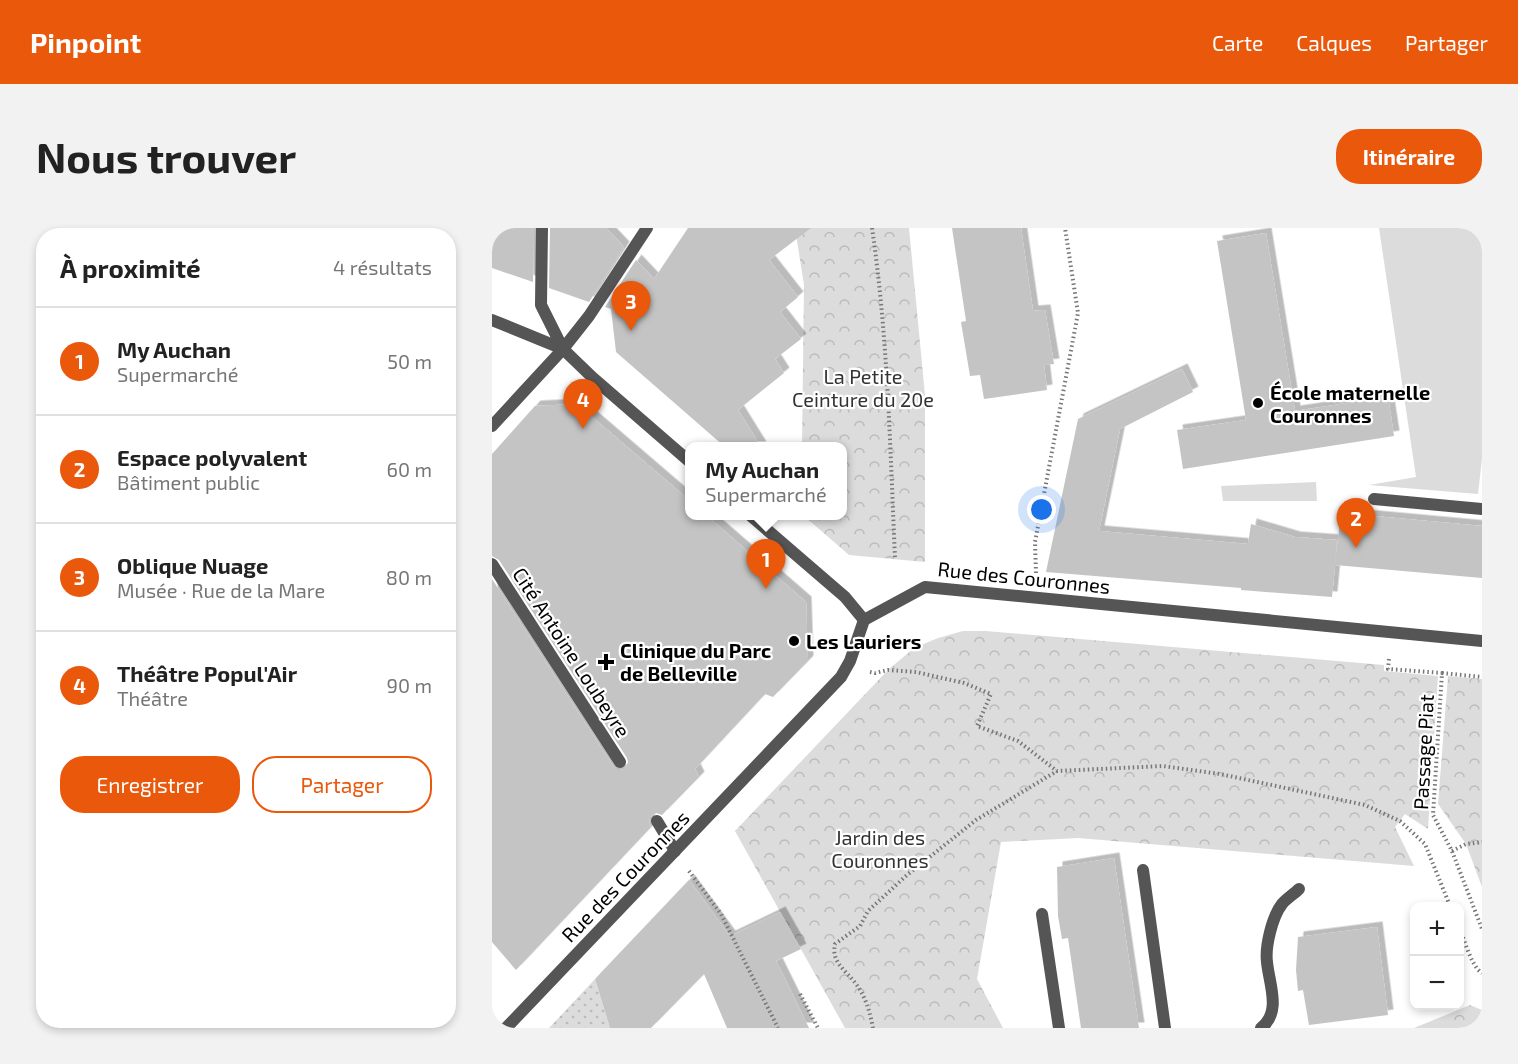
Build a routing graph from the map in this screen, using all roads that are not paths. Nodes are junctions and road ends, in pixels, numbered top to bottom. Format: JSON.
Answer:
{"nodes":[{"id":1,"x":542,"y":228,"type":"edge"},
{"id":2,"x":647,"y":228,"type":"edge"},
{"id":3,"x":492,"y":320,"type":"edge"},
{"id":4,"x":563,"y":349,"type":"junction"},
{"id":5,"x":492,"y":426,"type":"edge"},
{"id":6,"x":685,"y":458,"type":"edge"},
{"id":7,"x":1374,"y":500,"type":"dead end"},
{"id":8,"x":1482,"y":509,"type":"edge"},
{"id":9,"x":756,"y":520,"type":"edge"},
{"id":10,"x":492,"y":564,"type":"edge"},
{"id":11,"x":864,"y":620,"type":"junction"},
{"id":12,"x":1482,"y":641,"type":"edge"},
{"id":13,"x":620,"y":762,"type":"dead end"},
{"id":14,"x":657,"y":821,"type":"dead end"},
{"id":15,"x":675,"y":851,"type":"junction"},
{"id":16,"x":1143,"y":870,"type":"dead end"},
{"id":17,"x":1299,"y":889,"type":"dead end"},
{"id":18,"x":1042,"y":914,"type":"dead end"},
{"id":19,"x":506,"y":1028,"type":"edge"},
{"id":20,"x":1059,"y":1028,"type":"edge"},
{"id":21,"x":1165,"y":1028,"type":"edge"},
{"id":22,"x":1261,"y":1028,"type":"edge"}],
"edges":[{"from":1,"to":4,"type":"street"},
{"from":2,"to":4,"type":"street"},
{"from":3,"to":4,"type":"street"},
{"from":4,"to":5,"type":"street"},
{"from":4,"to":6,"type":"street"},
{"from":7,"to":8,"type":"street"},
{"from":9,"to":11,"type":"street"},
{"from":10,"to":13,"type":"street","name":"Cité Antoine Loubeyre"},
{"from":11,"to":12,"type":"street","name":"Rue des Couronnes"},
{"from":11,"to":15,"type":"street","name":"Rue des Couronnes"},
{"from":14,"to":15,"type":"street"},
{"from":15,"to":19,"type":"street","name":"Rue des Couronnes"},
{"from":16,"to":21,"type":"street"},
{"from":17,"to":22,"type":"street"},
{"from":18,"to":20,"type":"street"}]}
